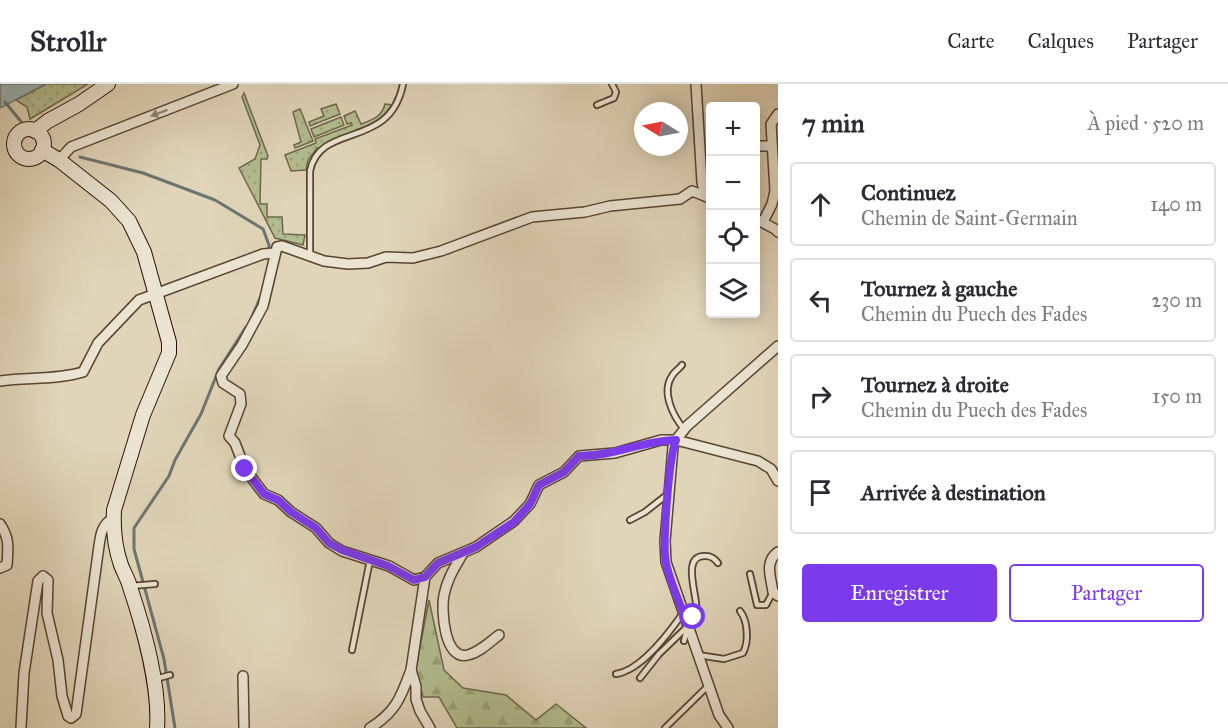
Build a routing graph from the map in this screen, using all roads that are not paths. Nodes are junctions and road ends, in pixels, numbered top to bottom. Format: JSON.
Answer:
{"nodes":[{"id":1,"x":108,"y":84,"type":"edge"},
{"id":2,"x":234,"y":84,"type":"edge"},
{"id":3,"x":403,"y":84,"type":"edge"},
{"id":4,"x":612,"y":84,"type":"edge"},
{"id":5,"x":696,"y":84,"type":"edge"},
{"id":6,"x":597,"y":105,"type":"dead end"},
{"id":7,"x":778,"y":114,"type":"edge"},
{"id":8,"x":35,"y":131,"type":"junction"},
{"id":9,"x":760,"y":146,"type":"edge"},
{"id":10,"x":772,"y":146,"type":"junction"},
{"id":11,"x":15,"y":148,"type":"junction"},
{"id":12,"x":0,"y":150,"type":"edge"},
{"id":13,"x":50,"y":155,"type":"junction"},
{"id":14,"x":706,"y":192,"type":"edge"},
{"id":15,"x":706,"y":196,"type":"edge"},
{"id":16,"x":760,"y":219,"type":"edge"},
{"id":17,"x":760,"y":220,"type":"edge"},
{"id":18,"x":778,"y":232,"type":"edge"},
{"id":19,"x":274,"y":253,"type":"junction"},
{"id":20,"x":310,"y":256,"type":"junction"},
{"id":21,"x":156,"y":293,"type":"junction"},
{"id":22,"x":778,"y":346,"type":"edge"},
{"id":23,"x":682,"y":365,"type":"dead end"},
{"id":24,"x":0,"y":381,"type":"edge"},
{"id":25,"x":684,"y":429,"type":"junction"},
{"id":26,"x":676,"y":440,"type":"junction"},
{"id":27,"x":134,"y":450,"type":"junction"},
{"id":28,"x":778,"y":481,"type":"edge"},
{"id":29,"x":668,"y":494,"type":"junction"},
{"id":30,"x":113,"y":519,"type":"junction"},
{"id":31,"x":630,"y":520,"type":"dead end"},
{"id":32,"x":0,"y":524,"type":"edge"},
{"id":33,"x":778,"y":552,"type":"edge"},
{"id":34,"x":463,"y":553,"type":"junction"},
{"id":35,"x":370,"y":560,"type":"junction"},
{"id":36,"x":718,"y":563,"type":"dead end"},
{"id":37,"x":0,"y":568,"type":"edge"},
{"id":38,"x":750,"y":574,"type":"dead end"},
{"id":39,"x":425,"y":577,"type":"junction"},
{"id":40,"x":155,"y":584,"type":"dead end"},
{"id":41,"x":133,"y":585,"type":"junction"},
{"id":42,"x":776,"y":594,"type":"edge"},
{"id":43,"x":740,"y":611,"type":"dead end"},
{"id":44,"x":685,"y":620,"type":"junction"},
{"id":45,"x":499,"y":635,"type":"dead end"},
{"id":46,"x":684,"y":641,"type":"dead end"},
{"id":47,"x":352,"y":650,"type":"dead end"},
{"id":48,"x":698,"y":655,"type":"junction"},
{"id":49,"x":411,"y":670,"type":"junction"},
{"id":50,"x":616,"y":674,"type":"dead end"},
{"id":51,"x":170,"y":675,"type":"dead end"},
{"id":52,"x":243,"y":676,"type":"dead end"},
{"id":53,"x":157,"y":678,"type":"junction"},
{"id":54,"x":640,"y":678,"type":"dead end"},
{"id":55,"x":708,"y":685,"type":"junction"},
{"id":56,"x":21,"y":728,"type":"edge"},
{"id":57,"x":157,"y":728,"type":"edge"},
{"id":58,"x":244,"y":728,"type":"edge"},
{"id":59,"x":370,"y":728,"type":"edge"},
{"id":60,"x":430,"y":728,"type":"edge"},
{"id":61,"x":665,"y":728,"type":"edge"},
{"id":62,"x":728,"y":728,"type":"edge"}],
"edges":[{"from":1,"to":8,"type":"main road"},
{"from":2,"to":13,"type":"street","one_way":true},
{"from":3,"to":20,"type":"lane"},
{"from":4,"to":6,"type":"lane"},
{"from":5,"to":14,"type":"street"},
{"from":7,"to":10,"type":"street"},
{"from":8,"to":11,"type":"main road"},
{"from":8,"to":13,"type":"main road"},
{"from":9,"to":10,"type":"street"},
{"from":10,"to":16,"type":"street"},
{"from":11,"to":12,"type":"main road"},
{"from":11,"to":13,"type":"main road"},
{"from":13,"to":21,"type":"main road"},
{"from":15,"to":20,"type":"street"},
{"from":17,"to":18,"type":"street"},
{"from":19,"to":20,"type":"street"},
{"from":19,"to":21,"type":"street"},
{"from":19,"to":35,"type":"street"},
{"from":21,"to":24,"type":"street"},
{"from":21,"to":27,"type":"main road"},
{"from":22,"to":25,"type":"street"},
{"from":23,"to":25,"type":"lane"},
{"from":25,"to":26,"type":"street"},
{"from":26,"to":28,"type":"street"},
{"from":26,"to":29,"type":"street"},
{"from":26,"to":34,"type":"street"},
{"from":27,"to":30,"type":"main road"},
{"from":27,"to":41,"type":"main road"},
{"from":29,"to":31,"type":"lane"},
{"from":29,"to":44,"type":"street"},
{"from":30,"to":41,"type":"main road"},
{"from":30,"to":56,"type":"street"},
{"from":32,"to":37,"type":"street"},
{"from":33,"to":42,"type":"street"},
{"from":34,"to":39,"type":"street"},
{"from":34,"to":45,"type":"street"},
{"from":35,"to":39,"type":"street"},
{"from":35,"to":47,"type":"lane"},
{"from":36,"to":44,"type":"lane"},
{"from":38,"to":42,"type":"lane"},
{"from":39,"to":49,"type":"street"},
{"from":40,"to":41,"type":"lane"},
{"from":41,"to":53,"type":"main road"},
{"from":43,"to":48,"type":"lane"},
{"from":44,"to":46,"type":"lane"},
{"from":44,"to":48,"type":"street"},
{"from":44,"to":50,"type":"lane"},
{"from":44,"to":54,"type":"lane"},
{"from":48,"to":55,"type":"street"},
{"from":49,"to":59,"type":"street"},
{"from":49,"to":60,"type":"street"},
{"from":51,"to":53,"type":"lane"},
{"from":52,"to":58,"type":"street"},
{"from":53,"to":57,"type":"main road"},
{"from":55,"to":61,"type":"lane"},
{"from":55,"to":62,"type":"street"}]}
